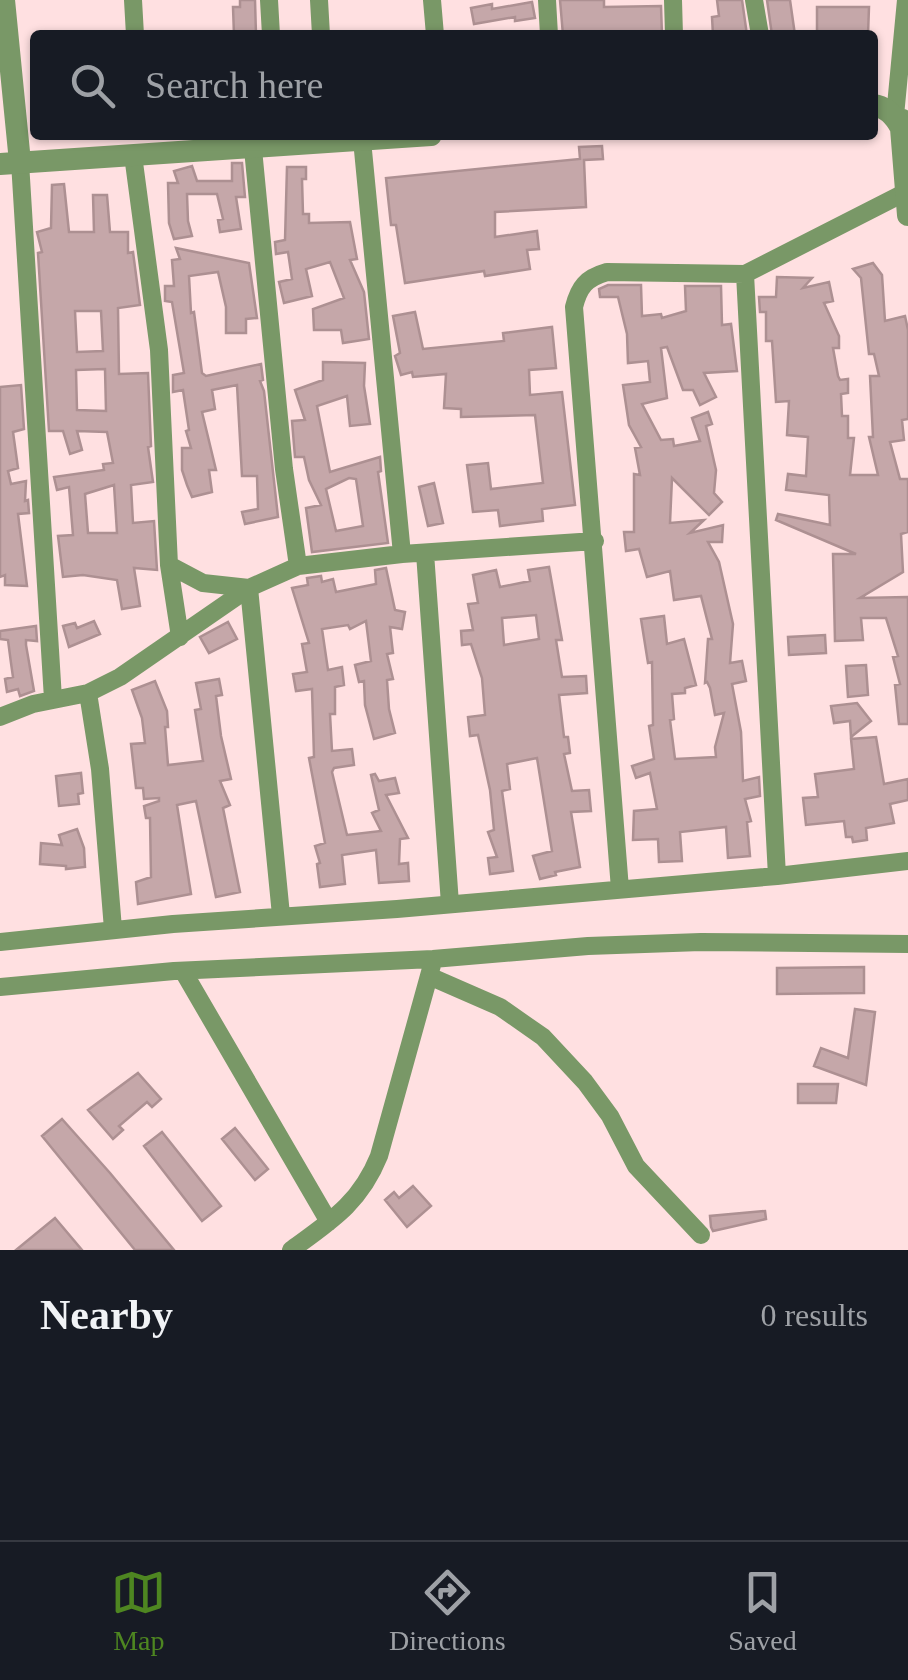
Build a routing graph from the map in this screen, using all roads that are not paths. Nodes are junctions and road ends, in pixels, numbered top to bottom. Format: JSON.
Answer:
{"nodes":[{"id":1,"x":4,"y":0,"type":"edge"},
{"id":2,"x":133,"y":0,"type":"edge"},
{"id":3,"x":269,"y":0,"type":"edge"},
{"id":4,"x":319,"y":0,"type":"edge"},
{"id":5,"x":432,"y":0,"type":"edge"},
{"id":6,"x":546,"y":0,"type":"edge"},
{"id":7,"x":674,"y":0,"type":"edge"},
{"id":8,"x":754,"y":0,"type":"edge"},
{"id":9,"x":906,"y":0,"type":"edge"},
{"id":10,"x":135,"y":30,"type":"edge"},
{"id":11,"x":272,"y":30,"type":"edge"},
{"id":12,"x":321,"y":30,"type":"edge"},
{"id":13,"x":435,"y":30,"type":"edge"},
{"id":14,"x":549,"y":30,"type":"edge"},
{"id":15,"x":674,"y":30,"type":"edge"},
{"id":16,"x":759,"y":30,"type":"edge"},
{"id":17,"x":878,"y":106,"type":"edge"},
{"id":18,"x":902,"y":118,"type":"edge"},
{"id":19,"x":362,"y":140,"type":"edge"},
{"id":20,"x":282,"y":141,"type":"edge"},
{"id":21,"x":138,"y":148,"type":"edge"},
{"id":22,"x":253,"y":149,"type":"junction"},
{"id":23,"x":10,"y":163,"type":"edge"},
{"id":24,"x":907,"y":203,"type":"edge"},
{"id":25,"x":745,"y":274,"type":"junction"},
{"id":26,"x":595,"y":541,"type":"junction"},
{"id":27,"x":402,"y":554,"type":"junction"},
{"id":28,"x":425,"y":554,"type":"junction"},
{"id":29,"x":169,"y":565,"type":"junction"},
{"id":30,"x":298,"y":566,"type":"junction"},
{"id":31,"x":249,"y":588,"type":"junction"},
{"id":32,"x":180,"y":638,"type":"junction"},
{"id":33,"x":88,"y":693,"type":"junction"},
{"id":34,"x":53,"y":699,"type":"junction"},
{"id":35,"x":0,"y":717,"type":"edge"},
{"id":36,"x":908,"y":862,"type":"edge"},
{"id":37,"x":777,"y":876,"type":"junction"},
{"id":38,"x":620,"y":889,"type":"junction"},
{"id":39,"x":450,"y":904,"type":"junction"},
{"id":40,"x":281,"y":916,"type":"junction"},
{"id":41,"x":113,"y":929,"type":"junction"},
{"id":42,"x":0,"y":942,"type":"edge"},
{"id":43,"x":908,"y":944,"type":"edge"},
{"id":44,"x":431,"y":968,"type":"junction"},
{"id":45,"x":182,"y":971,"type":"junction"},
{"id":46,"x":0,"y":987,"type":"edge"},
{"id":47,"x":329,"y":1222,"type":"junction"},
{"id":48,"x":700,"y":1235,"type":"dead end"},
{"id":49,"x":291,"y":1250,"type":"edge"}],
"edges":[{"from":1,"to":23,"type":"street"},
{"from":2,"to":10,"type":"street"},
{"from":3,"to":11,"type":"street"},
{"from":4,"to":12,"type":"street"},
{"from":5,"to":13,"type":"street"},
{"from":6,"to":14,"type":"street"},
{"from":7,"to":15,"type":"street"},
{"from":8,"to":16,"type":"street"},
{"from":9,"to":18,"type":"street"},
{"from":17,"to":18,"type":"street"},
{"from":18,"to":24,"type":"street"},
{"from":19,"to":27,"type":"street"},
{"from":20,"to":22,"type":"street"},
{"from":21,"to":22,"type":"street"},
{"from":21,"to":23,"type":"street"},
{"from":21,"to":29,"type":"street"},
{"from":22,"to":30,"type":"street"},
{"from":23,"to":34,"type":"street"},
{"from":24,"to":25,"type":"street"},
{"from":25,"to":26,"type":"street"},
{"from":25,"to":37,"type":"street"},
{"from":26,"to":28,"type":"street"},
{"from":26,"to":38,"type":"street"},
{"from":27,"to":28,"type":"street"},
{"from":27,"to":30,"type":"street"},
{"from":28,"to":39,"type":"street"},
{"from":29,"to":31,"type":"street"},
{"from":29,"to":32,"type":"street"},
{"from":30,"to":31,"type":"street"},
{"from":31,"to":32,"type":"street"},
{"from":31,"to":40,"type":"street"},
{"from":32,"to":33,"type":"street"},
{"from":33,"to":34,"type":"street"},
{"from":33,"to":41,"type":"street"},
{"from":34,"to":35,"type":"street"},
{"from":36,"to":37,"type":"street"},
{"from":37,"to":38,"type":"street"},
{"from":38,"to":39,"type":"street"},
{"from":39,"to":40,"type":"street"},
{"from":40,"to":41,"type":"street"},
{"from":41,"to":42,"type":"street"},
{"from":43,"to":44,"type":"street"},
{"from":44,"to":45,"type":"street"},
{"from":44,"to":47,"type":"street"},
{"from":44,"to":48,"type":"street"},
{"from":45,"to":46,"type":"street"},
{"from":45,"to":47,"type":"street"},
{"from":47,"to":49,"type":"street"}]}
